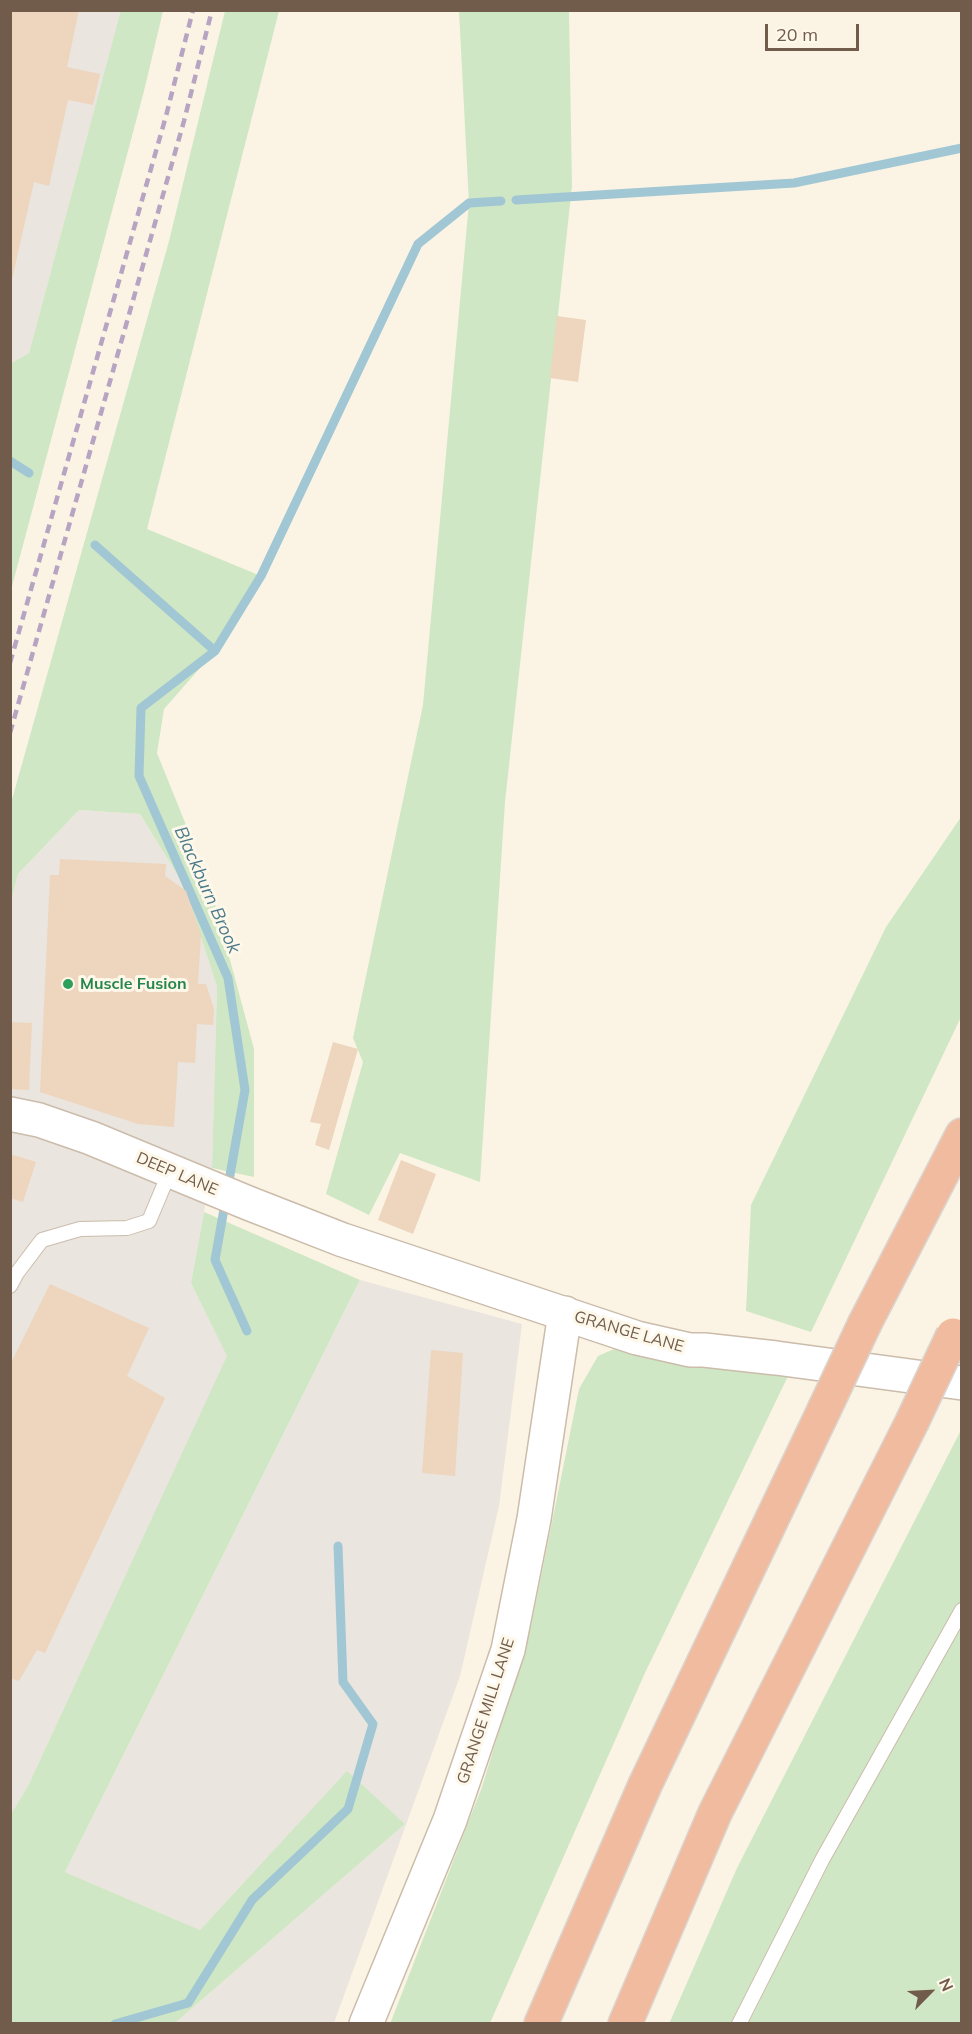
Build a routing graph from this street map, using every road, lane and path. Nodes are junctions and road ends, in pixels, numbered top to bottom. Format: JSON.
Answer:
{"nodes":[{"id":1,"x":10,"y":1114,"type":"edge"},
{"id":2,"x":962,"y":1135,"type":"edge"},
{"id":3,"x":170,"y":1171,"type":"junction"},
{"id":4,"x":343,"y":1240,"type":"joint"},
{"id":5,"x":10,"y":1286,"type":"edge"},
{"id":6,"x":565,"y":1313,"type":"junction"},
{"id":7,"x":957,"y":1326,"type":"edge"},
{"id":8,"x":962,"y":1383,"type":"edge"},
{"id":9,"x":962,"y":1610,"type":"edge"},
{"id":10,"x":366,"y":2024,"type":"edge"},
{"id":11,"x":541,"y":2024,"type":"edge"},
{"id":12,"x":625,"y":2024,"type":"edge"},
{"id":13,"x":739,"y":2024,"type":"edge"}],
"edges":[{"from":1,"to":3,"type":"street","name":"DEEP LANE"},
{"from":2,"to":11,"type":"highway","bridge":true},
{"from":3,"to":4,"type":"street","name":"DEEP LANE"},
{"from":3,"to":5,"type":"lane"},
{"from":4,"to":6,"type":"street","name":"GRANGE LANE"},
{"from":6,"to":8,"type":"street","name":"GRANGE LANE"},
{"from":6,"to":10,"type":"street","name":"GRANGE MILL LANE"},
{"from":7,"to":12,"type":"highway","bridge":true},
{"from":9,"to":13,"type":"lane"}]}
